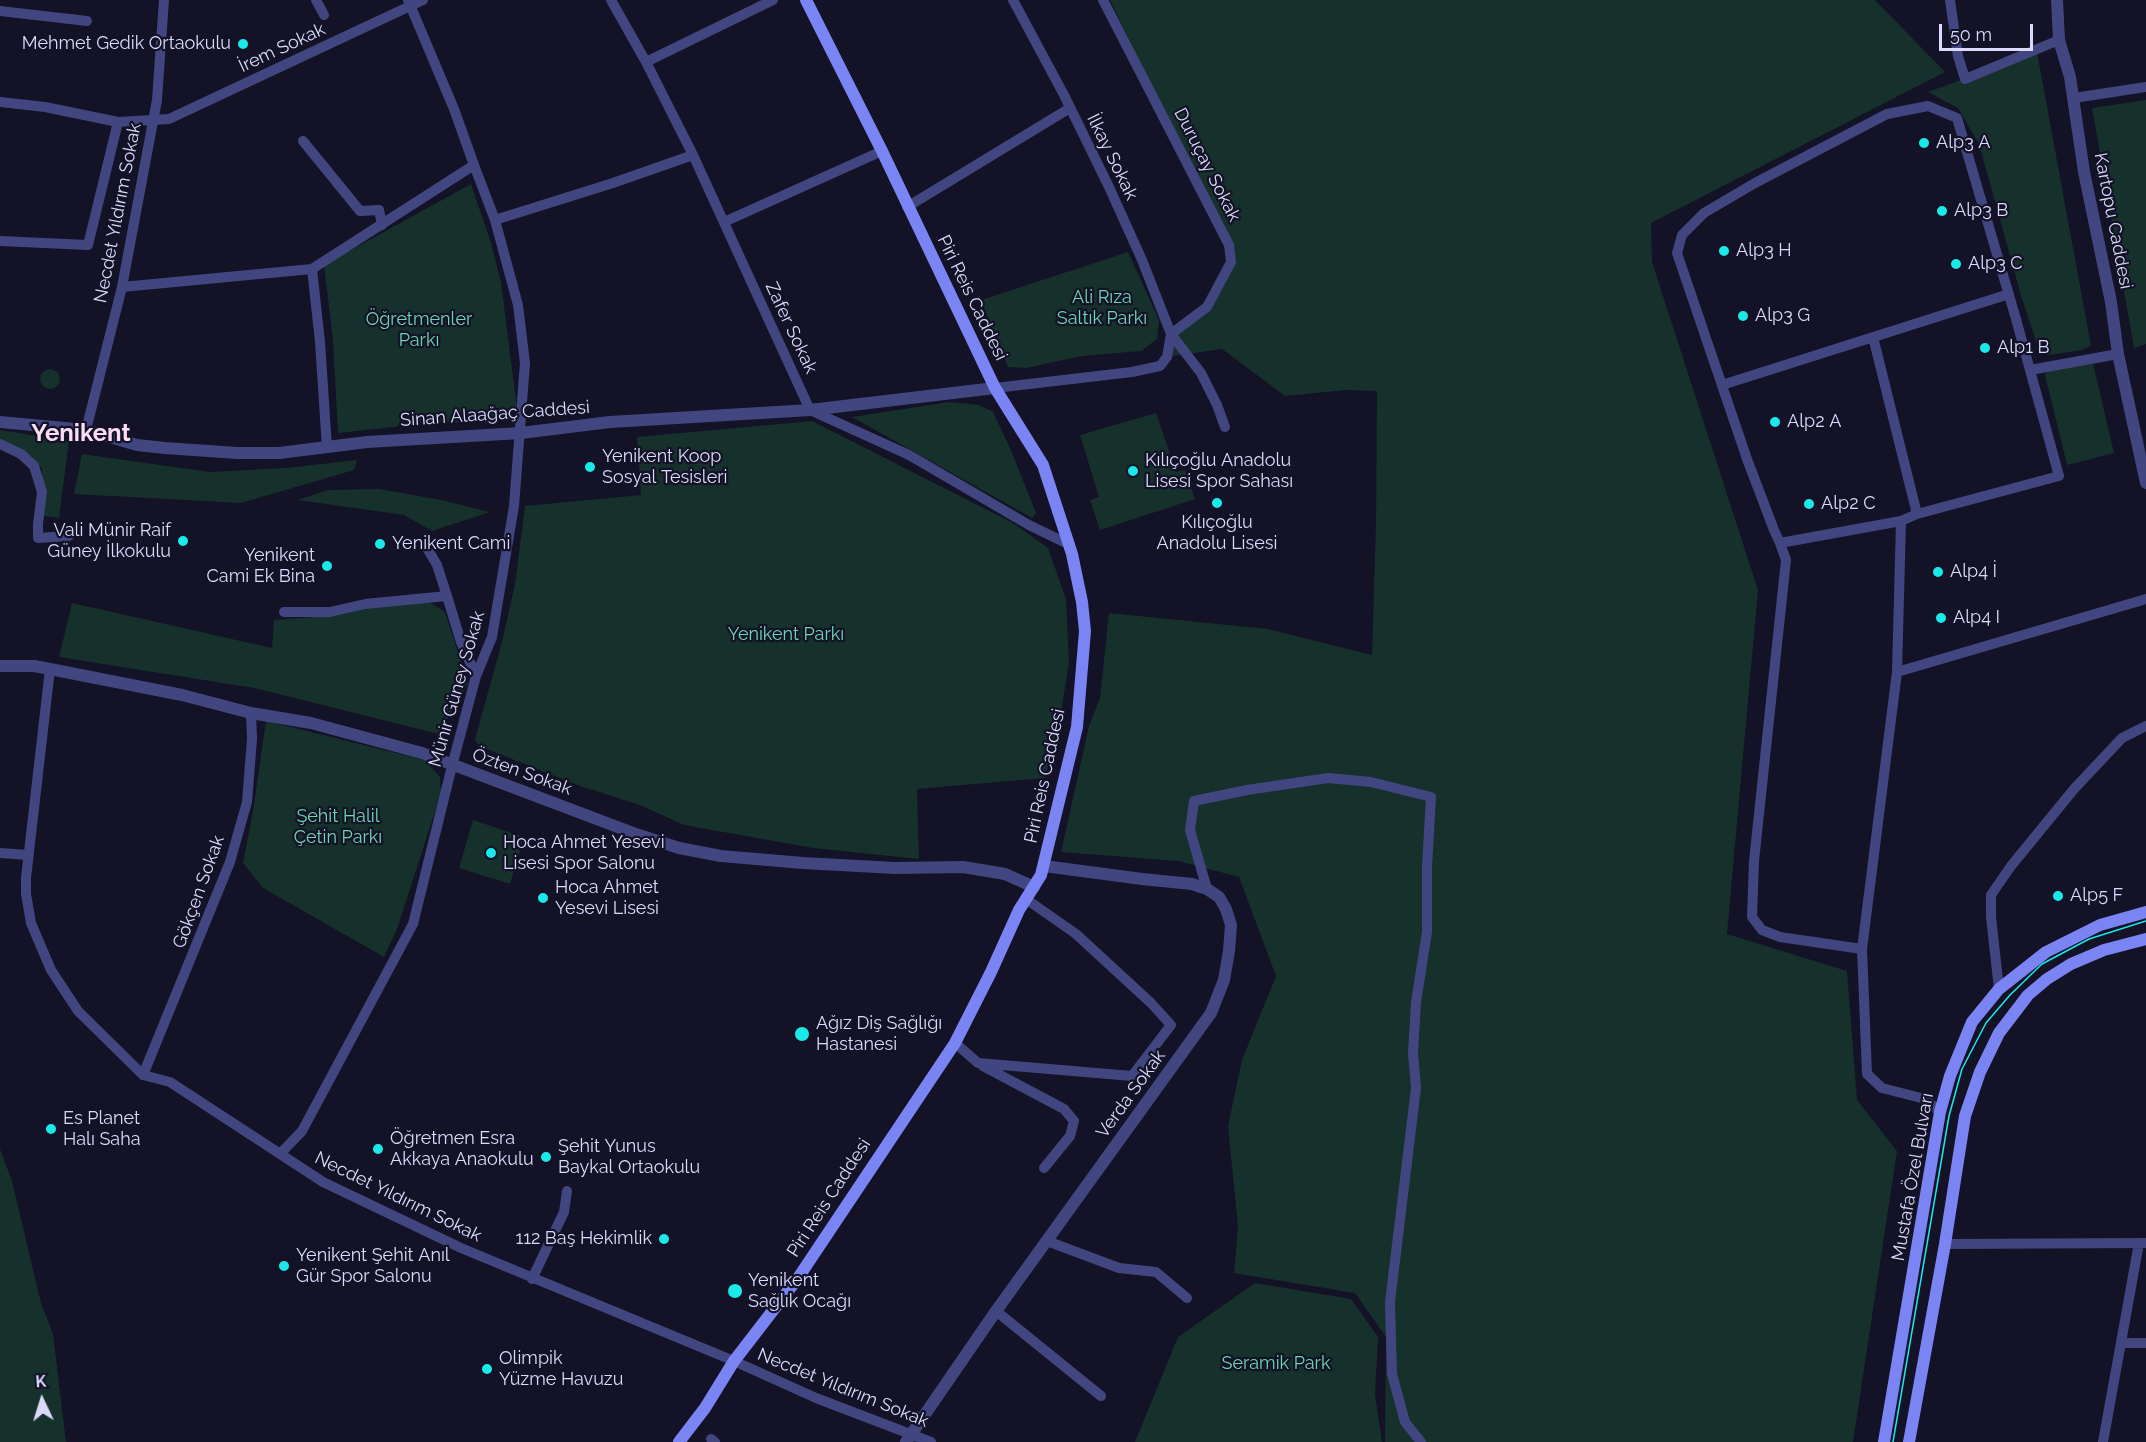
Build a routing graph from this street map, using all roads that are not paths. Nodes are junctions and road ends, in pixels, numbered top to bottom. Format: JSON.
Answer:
{"nodes":[{"id":1,"x":164,"y":0,"type":"edge"},
{"id":2,"x":316,"y":0,"type":"edge"},
{"id":3,"x":423,"y":0,"type":"edge"},
{"id":4,"x":611,"y":0,"type":"edge"},
{"id":5,"x":773,"y":0,"type":"edge"},
{"id":6,"x":806,"y":0,"type":"edge"},
{"id":7,"x":1012,"y":0,"type":"edge"},
{"id":8,"x":1104,"y":0,"type":"edge"},
{"id":9,"x":1950,"y":0,"type":"edge"},
{"id":10,"x":2057,"y":0,"type":"edge"},
{"id":11,"x":410,"y":3,"type":"edge"},
{"id":12,"x":0,"y":11,"type":"edge"},
{"id":13,"x":324,"y":15,"type":"dead end"},
{"id":14,"x":87,"y":21,"type":"dead end"},
{"id":15,"x":2059,"y":40,"type":"junction"},
{"id":16,"x":646,"y":62,"type":"junction"},
{"id":17,"x":2146,"y":87,"type":"edge"},
{"id":18,"x":2074,"y":98,"type":"junction"},
{"id":19,"x":0,"y":102,"type":"edge"},
{"id":20,"x":1070,"y":108,"type":"junction"},
{"id":21,"x":153,"y":119,"type":"junction"},
{"id":22,"x":118,"y":122,"type":"junction"},
{"id":23,"x":303,"y":141,"type":"dead end"},
{"id":24,"x":882,"y":151,"type":"junction"},
{"id":25,"x":693,"y":155,"type":"junction"},
{"id":26,"x":474,"y":165,"type":"junction"},
{"id":27,"x":907,"y":207,"type":"junction"},
{"id":28,"x":495,"y":220,"type":"junction"},
{"id":29,"x":724,"y":222,"type":"junction"},
{"id":30,"x":382,"y":225,"type":"junction"},
{"id":31,"x":0,"y":241,"type":"edge"},
{"id":32,"x":312,"y":269,"type":"junction"},
{"id":33,"x":122,"y":287,"type":"junction"},
{"id":34,"x":2009,"y":294,"type":"junction"},
{"id":35,"x":1171,"y":334,"type":"junction"},
{"id":36,"x":1873,"y":338,"type":"junction"},
{"id":37,"x":2118,"y":354,"type":"junction"},
{"id":38,"x":2030,"y":370,"type":"junction"},
{"id":39,"x":1722,"y":385,"type":"junction"},
{"id":40,"x":995,"y":388,"type":"junction"},
{"id":41,"x":810,"y":410,"type":"junction"},
{"id":42,"x":0,"y":422,"type":"edge"},
{"id":43,"x":1224,"y":428,"type":"dead end"},
{"id":44,"x":86,"y":430,"type":"junction"},
{"id":45,"x":521,"y":433,"type":"junction"},
{"id":46,"x":0,"y":444,"type":"edge"},
{"id":47,"x":327,"y":448,"type":"junction"},
{"id":48,"x":2145,"y":478,"type":"edge"},
{"id":49,"x":1917,"y":514,"type":"junction"},
{"id":50,"x":1901,"y":521,"type":"junction"},
{"id":51,"x":69,"y":536,"type":"dead end"},
{"id":52,"x":1780,"y":543,"type":"junction"},
{"id":53,"x":1068,"y":544,"type":"junction"},
{"id":54,"x":427,"y":548,"type":"dead end"},
{"id":55,"x":447,"y":596,"type":"junction"},
{"id":56,"x":2146,"y":599,"type":"edge"},
{"id":57,"x":284,"y":612,"type":"dead end"},
{"id":58,"x":0,"y":666,"type":"edge"},
{"id":59,"x":50,"y":669,"type":"junction"},
{"id":60,"x":1897,"y":672,"type":"junction"},
{"id":61,"x":476,"y":676,"type":"junction"},
{"id":62,"x":251,"y":712,"type":"junction"},
{"id":63,"x":2146,"y":726,"type":"edge"},
{"id":64,"x":452,"y":766,"type":"junction"},
{"id":65,"x":0,"y":853,"type":"edge"},
{"id":66,"x":28,"y":855,"type":"junction"},
{"id":67,"x":1044,"y":866,"type":"junction"},
{"id":68,"x":1034,"y":887,"type":"junction"},
{"id":69,"x":1207,"y":889,"type":"junction"},
{"id":70,"x":1026,"y":899,"type":"junction"},
{"id":71,"x":2146,"y":912,"type":"edge"},
{"id":72,"x":2146,"y":939,"type":"edge"},
{"id":73,"x":1862,"y":949,"type":"junction"},
{"id":74,"x":1999,"y":989,"type":"junction"},
{"id":75,"x":955,"y":1043,"type":"junction"},
{"id":76,"x":978,"y":1063,"type":"junction"},
{"id":77,"x":143,"y":1075,"type":"junction"},
{"id":78,"x":1940,"y":1112,"type":"junction"},
{"id":79,"x":280,"y":1154,"type":"junction"},
{"id":80,"x":1044,"y":1168,"type":"dead end"},
{"id":81,"x":567,"y":1191,"type":"dead end"},
{"id":82,"x":1047,"y":1241,"type":"junction"},
{"id":83,"x":2142,"y":1243,"type":"edge"},
{"id":84,"x":1945,"y":1244,"type":"junction"},
{"id":85,"x":532,"y":1279,"type":"junction"},
{"id":86,"x":1187,"y":1298,"type":"dead end"},
{"id":87,"x":996,"y":1311,"type":"junction"},
{"id":88,"x":2121,"y":1343,"type":"junction"},
{"id":89,"x":2146,"y":1343,"type":"edge"},
{"id":90,"x":734,"y":1361,"type":"junction"},
{"id":91,"x":1101,"y":1396,"type":"dead end"},
{"id":92,"x":909,"y":1438,"type":"edge"},
{"id":93,"x":679,"y":1442,"type":"edge"},
{"id":94,"x":931,"y":1442,"type":"edge"},
{"id":95,"x":1421,"y":1442,"type":"edge"},
{"id":96,"x":1884,"y":1442,"type":"edge"},
{"id":97,"x":1909,"y":1442,"type":"edge"},
{"id":98,"x":2103,"y":1442,"type":"edge"}],
"edges":[{"from":1,"to":21,"type":"street","name":"Necdet Yıldırım Sokak"},
{"from":2,"to":13,"type":"street"},
{"from":3,"to":11,"type":"street","name":"İrem Sokak"},
{"from":4,"to":16,"type":"street","name":"Zafer Sokak"},
{"from":5,"to":16,"type":"street"},
{"from":6,"to":24,"type":"main road","name":"Piri Reis Caddesi"},
{"from":7,"to":20,"type":"street","name":"İlkay Sokak"},
{"from":8,"to":35,"type":"street","name":"Duruçay Sokak"},
{"from":9,"to":15,"type":"street"},
{"from":10,"to":15,"type":"street","name":"Kartopu Caddesi"},
{"from":11,"to":21,"type":"street","name":"İrem Sokak"},
{"from":11,"to":26,"type":"street","name":"Münir Güney Sokak"},
{"from":12,"to":14,"type":"street"},
{"from":15,"to":18,"type":"street","name":"Kartopu Caddesi"},
{"from":16,"to":25,"type":"street","name":"Zafer Sokak"},
{"from":17,"to":18,"type":"street"},
{"from":18,"to":37,"type":"street","name":"Kartopu Caddesi"},
{"from":19,"to":22,"type":"street","name":"İrem Sokak"},
{"from":20,"to":27,"type":"street"},
{"from":20,"to":35,"type":"street","name":"İlkay Sokak"},
{"from":21,"to":22,"type":"street","name":"İrem Sokak"},
{"from":21,"to":33,"type":"street","name":"Necdet Yıldırım Sokak"},
{"from":22,"to":31,"type":"street"},
{"from":23,"to":30,"type":"street"},
{"from":24,"to":27,"type":"main road","name":"Piri Reis Caddesi"},
{"from":24,"to":29,"type":"street"},
{"from":25,"to":28,"type":"street"},
{"from":25,"to":29,"type":"street","name":"Zafer Sokak"},
{"from":26,"to":28,"type":"street","name":"Münir Güney Sokak"},
{"from":26,"to":30,"type":"street"},
{"from":27,"to":40,"type":"main road","name":"Piri Reis Caddesi"},
{"from":28,"to":45,"type":"street","name":"Münir Güney Sokak"},
{"from":29,"to":41,"type":"street","name":"Zafer Sokak"},
{"from":30,"to":32,"type":"street"},
{"from":32,"to":33,"type":"street"},
{"from":32,"to":47,"type":"street"},
{"from":33,"to":44,"type":"street","name":"Necdet Yıldırım Sokak"},
{"from":34,"to":36,"type":"street"},
{"from":34,"to":38,"type":"street"},
{"from":34,"to":39,"type":"street"},
{"from":35,"to":40,"type":"street"},
{"from":35,"to":43,"type":"street","name":"İlkay Sokak"},
{"from":36,"to":39,"type":"street"},
{"from":36,"to":49,"type":"street"},
{"from":37,"to":38,"type":"street"},
{"from":37,"to":48,"type":"street","name":"Kartopu Caddesi"},
{"from":38,"to":49,"type":"street"},
{"from":39,"to":52,"type":"street"},
{"from":40,"to":41,"type":"street","name":"Sinan Alaağaç Caddesi"},
{"from":40,"to":53,"type":"main road","name":"Piri Reis Caddesi"},
{"from":41,"to":45,"type":"street","name":"Sinan Alaağaç Caddesi"},
{"from":41,"to":53,"type":"street"},
{"from":42,"to":44,"type":"street","name":"Sinan Alaağaç Caddesi"},
{"from":44,"to":47,"type":"street","name":"Sinan Alaağaç Caddesi"},
{"from":45,"to":47,"type":"street","name":"Sinan Alaağaç Caddesi"},
{"from":45,"to":61,"type":"street","name":"Münir Güney Sokak"},
{"from":46,"to":51,"type":"street"},
{"from":49,"to":50,"type":"street"},
{"from":50,"to":52,"type":"street"},
{"from":50,"to":60,"type":"street"},
{"from":52,"to":73,"type":"street"},
{"from":53,"to":67,"type":"main road","name":"Piri Reis Caddesi"},
{"from":54,"to":55,"type":"street"},
{"from":55,"to":57,"type":"street"},
{"from":55,"to":61,"type":"street"},
{"from":56,"to":60,"type":"street"},
{"from":58,"to":59,"type":"street","name":"Özten Sokak"},
{"from":59,"to":62,"type":"street","name":"Özten Sokak"},
{"from":59,"to":66,"type":"street","name":"Necdet Yıldırım Sokak"},
{"from":60,"to":73,"type":"street"},
{"from":61,"to":64,"type":"street","name":"Münir Güney Sokak"},
{"from":62,"to":64,"type":"street","name":"Özten Sokak"},
{"from":62,"to":77,"type":"street","name":"Gökçen Sokak"},
{"from":63,"to":74,"type":"street"},
{"from":64,"to":68,"type":"street","name":"Özten Sokak"},
{"from":64,"to":79,"type":"street","name":"Münir Güney Sokak"},
{"from":65,"to":66,"type":"street"},
{"from":66,"to":77,"type":"street","name":"Necdet Yıldırım Sokak"},
{"from":67,"to":68,"type":"main road","name":"Piri Reis Caddesi"},
{"from":67,"to":69,"type":"street"},
{"from":68,"to":70,"type":"main road","name":"Piri Reis Caddesi"},
{"from":69,"to":82,"type":"street","name":"Verda Sokak"},
{"from":69,"to":95,"type":"street"},
{"from":70,"to":75,"type":"main road","name":"Piri Reis Caddesi"},
{"from":70,"to":76,"type":"street"},
{"from":71,"to":74,"type":"main road","name":"Mustafa Özel Bulvarı"},
{"from":72,"to":84,"type":"main road"},
{"from":73,"to":78,"type":"street"},
{"from":74,"to":78,"type":"main road","name":"Mustafa Özel Bulvarı"},
{"from":75,"to":76,"type":"street"},
{"from":75,"to":90,"type":"main road","name":"Piri Reis Caddesi"},
{"from":76,"to":80,"type":"street"},
{"from":77,"to":79,"type":"street","name":"Necdet Yıldırım Sokak"},
{"from":78,"to":96,"type":"main road","name":"Mustafa Özel Bulvarı"},
{"from":79,"to":85,"type":"street","name":"Necdet Yıldırım Sokak"},
{"from":81,"to":85,"type":"street"},
{"from":82,"to":86,"type":"street"},
{"from":82,"to":87,"type":"street","name":"Verda Sokak"},
{"from":83,"to":84,"type":"street"},
{"from":83,"to":88,"type":"street"},
{"from":84,"to":97,"type":"main road"},
{"from":85,"to":90,"type":"street","name":"Necdet Yıldırım Sokak"},
{"from":87,"to":91,"type":"street"},
{"from":87,"to":92,"type":"street","name":"Verda Sokak"},
{"from":88,"to":89,"type":"street"},
{"from":88,"to":98,"type":"street"},
{"from":90,"to":92,"type":"street","name":"Necdet Yıldırım Sokak"},
{"from":90,"to":93,"type":"main road","name":"Piri Reis Caddesi"},
{"from":92,"to":94,"type":"street","name":"Necdet Yıldırım Sokak"}]}
